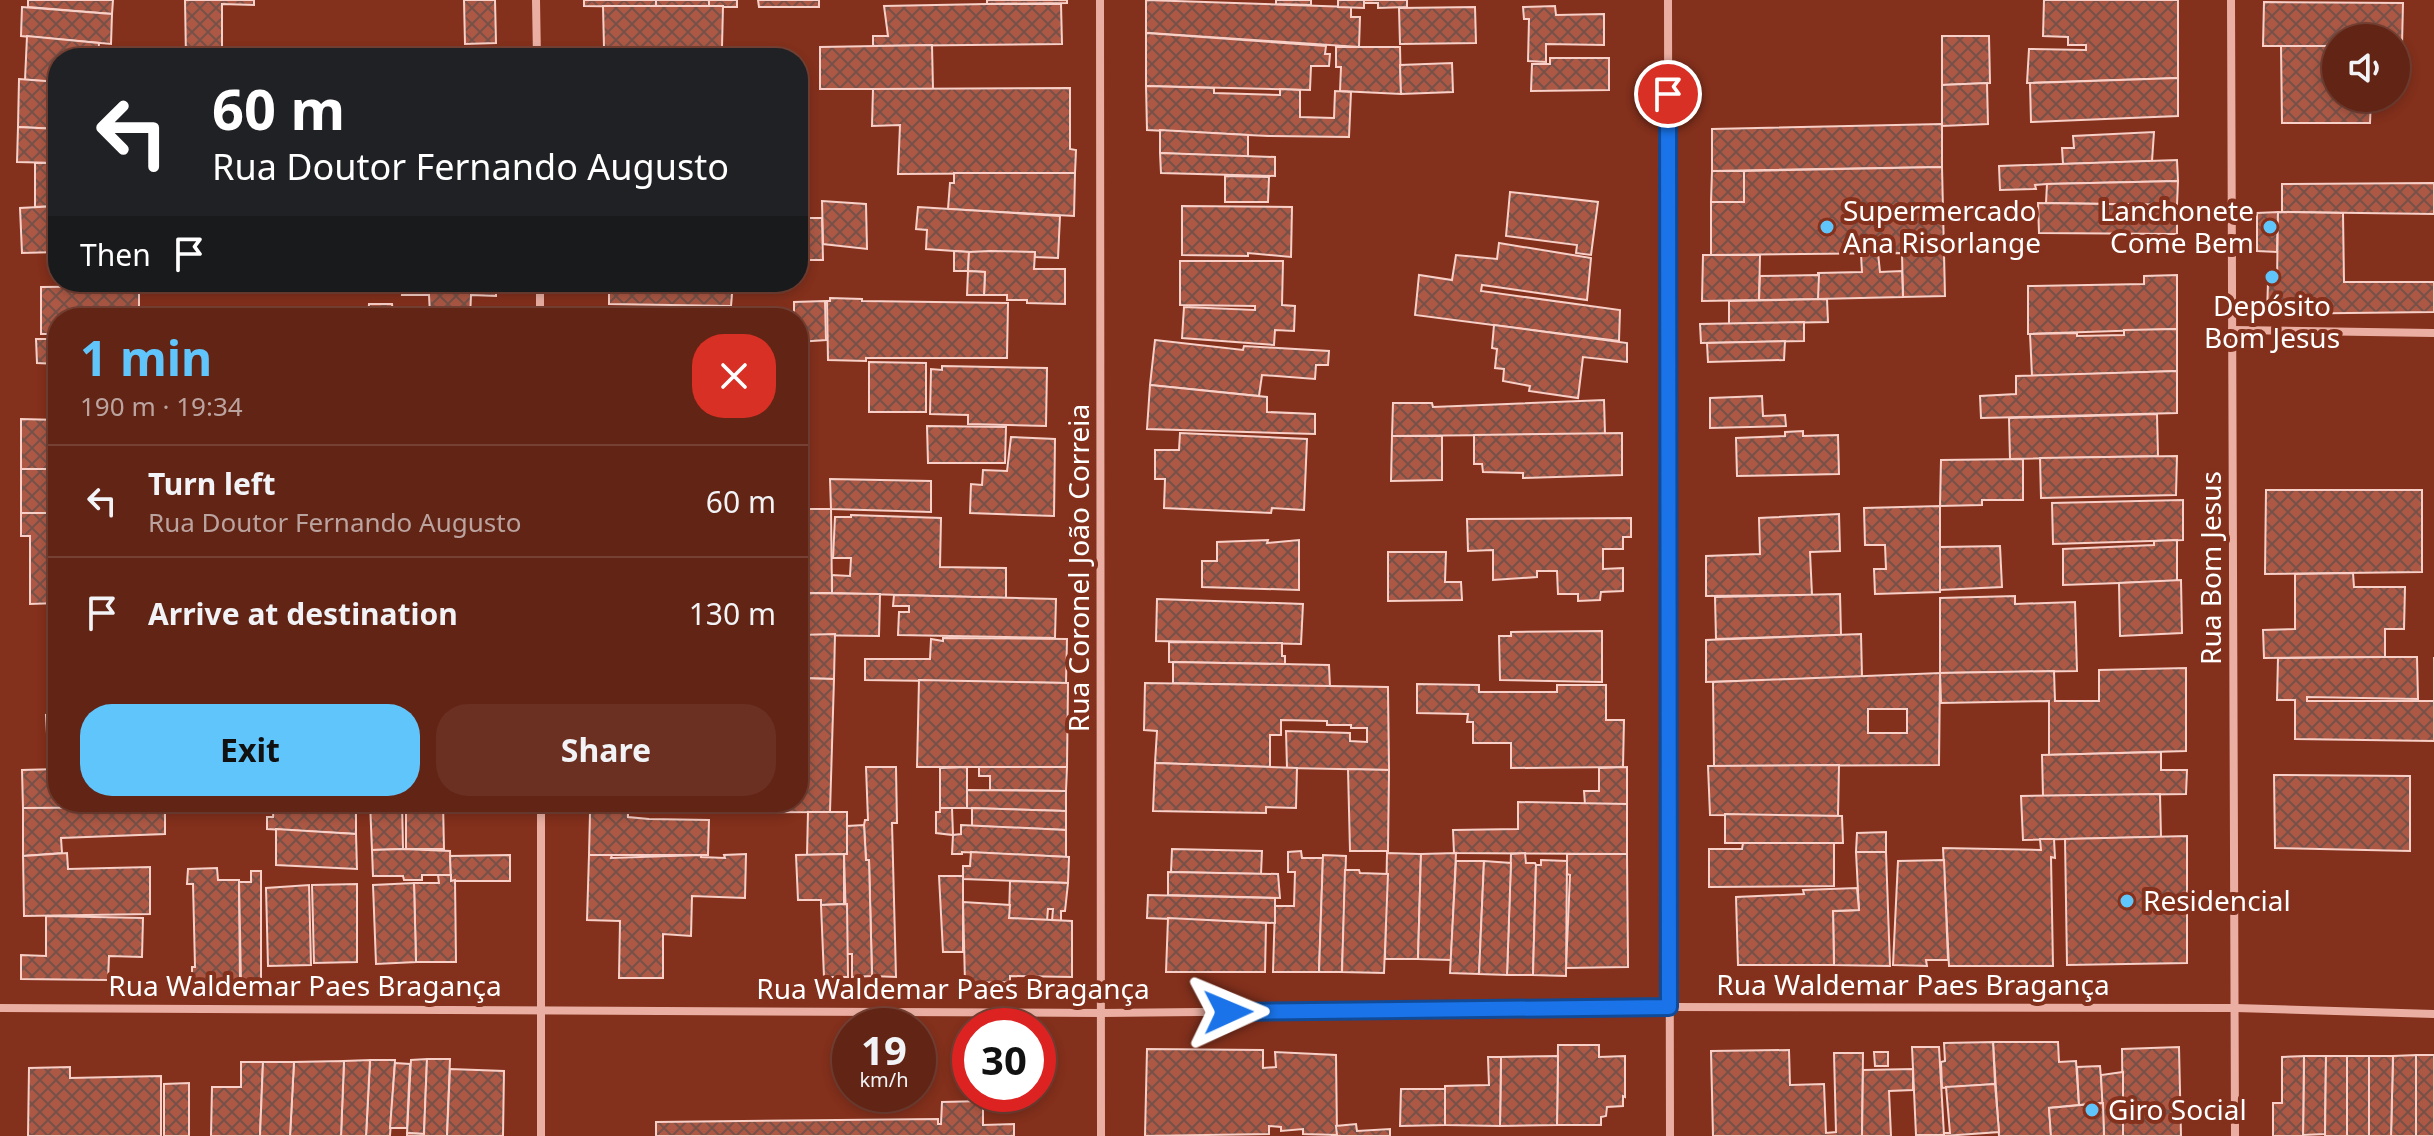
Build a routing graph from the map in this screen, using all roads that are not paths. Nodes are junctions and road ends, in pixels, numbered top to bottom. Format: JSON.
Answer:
{"nodes":[{"id":1,"x":536,"y":0,"type":"edge"},
{"id":2,"x":1100,"y":0,"type":"edge"},
{"id":3,"x":1668,"y":0,"type":"edge"},
{"id":4,"x":2231,"y":0,"type":"edge"},
{"id":5,"x":537,"y":48,"type":"edge"},
{"id":6,"x":2232,"y":330,"type":"junction"},
{"id":7,"x":2434,"y":333,"type":"edge"},
{"id":8,"x":541,"y":812,"type":"edge"},
{"id":9,"x":1669,"y":1007,"type":"junction"},
{"id":10,"x":0,"y":1008,"type":"edge"},
{"id":11,"x":2235,"y":1008,"type":"junction"},
{"id":12,"x":541,"y":1009,"type":"junction"},
{"id":13,"x":1102,"y":1013,"type":"junction"},
{"id":14,"x":2434,"y":1014,"type":"edge"},
{"id":15,"x":541,"y":1136,"type":"edge"},
{"id":16,"x":1101,"y":1136,"type":"edge"},
{"id":17,"x":1670,"y":1136,"type":"edge"},
{"id":18,"x":2235,"y":1136,"type":"edge"}],
"edges":[{"from":1,"to":5,"type":"street"},
{"from":2,"to":13,"type":"street","name":"Rua Coronel João Correia"},
{"from":3,"to":9,"type":"street"},
{"from":4,"to":6,"type":"street","name":"Rua Bom Jesus"},
{"from":6,"to":7,"type":"street"},
{"from":6,"to":11,"type":"street","name":"Rua Bom Jesus"},
{"from":8,"to":12,"type":"street"},
{"from":9,"to":11,"type":"street","name":"Rua Waldemar Paes Bragança"},
{"from":9,"to":13,"type":"street","name":"Rua Waldemar Paes Bragança"},
{"from":9,"to":17,"type":"street"},
{"from":10,"to":12,"type":"street","name":"Rua Waldemar Paes Bragança"},
{"from":11,"to":14,"type":"street","name":"Rua Waldemar Paes Bragança"},
{"from":11,"to":18,"type":"street","name":"Rua Bom Jesus"},
{"from":12,"to":13,"type":"street","name":"Rua Waldemar Paes Bragança"},
{"from":12,"to":15,"type":"street"},
{"from":13,"to":16,"type":"street","name":"Rua Coronel João Correia"}]}
